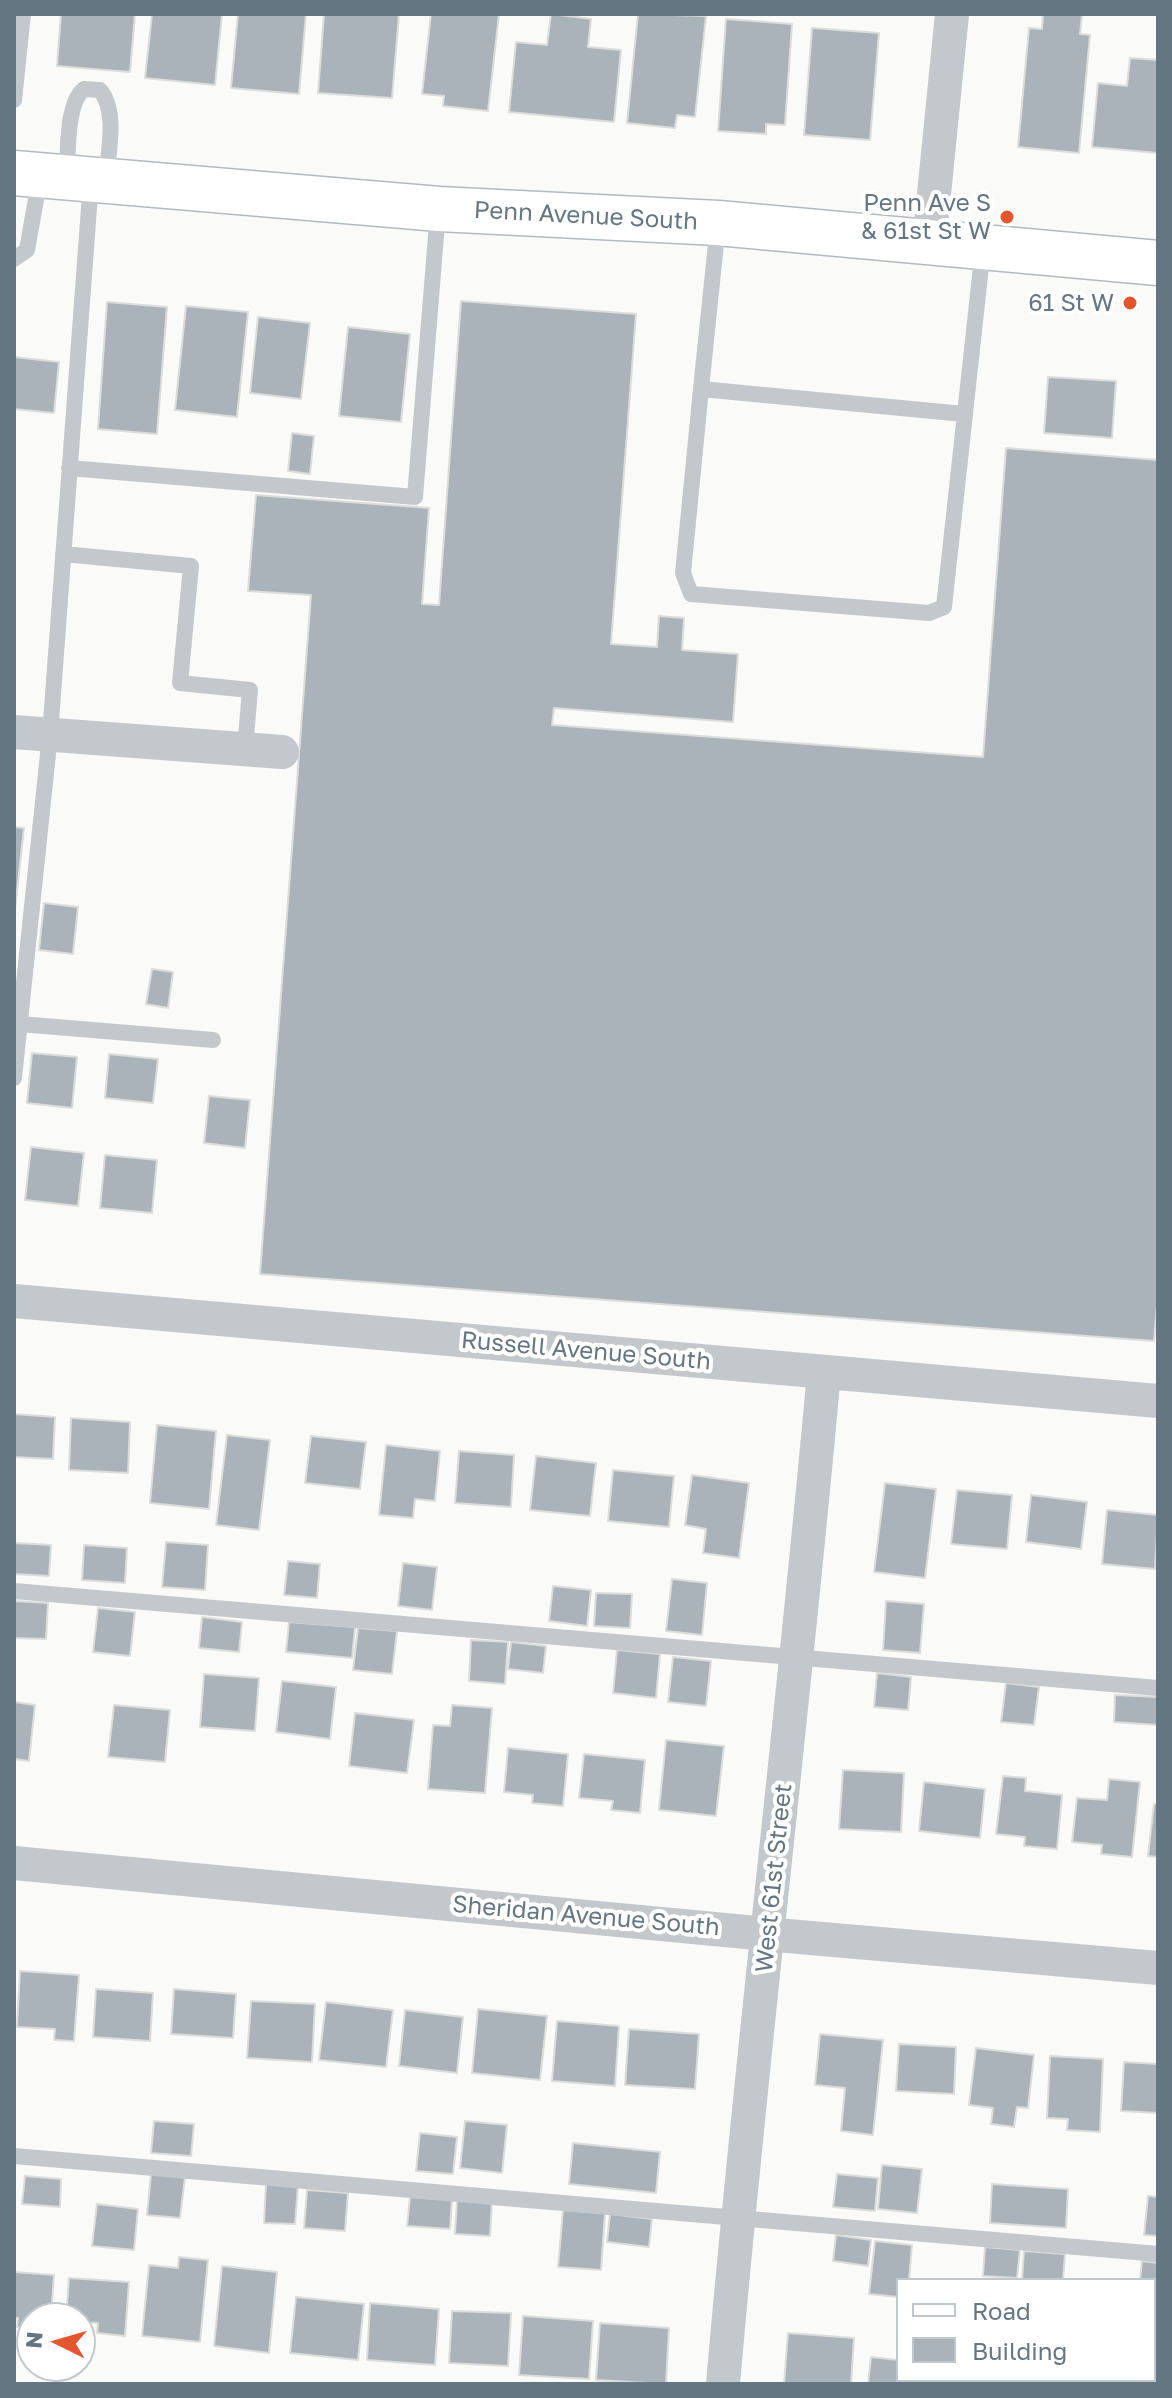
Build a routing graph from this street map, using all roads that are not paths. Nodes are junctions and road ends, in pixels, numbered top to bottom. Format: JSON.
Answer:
{"nodes":[{"id":1,"x":23,"y":14,"type":"edge"},
{"id":2,"x":952,"y":14,"type":"edge"},
{"id":3,"x":15,"y":55,"type":"edge"},
{"id":4,"x":14,"y":100,"type":"edge"},
{"id":5,"x":64,"y":177,"type":"edge"},
{"id":6,"x":439,"y":209,"type":"junction"},
{"id":7,"x":718,"y":223,"type":"junction"},
{"id":8,"x":929,"y":244,"type":"junction"},
{"id":9,"x":983,"y":246,"type":"junction"},
{"id":10,"x":14,"y":259,"type":"edge"},
{"id":11,"x":1158,"y":263,"type":"edge"},
{"id":12,"x":701,"y":389,"type":"junction"},
{"id":13,"x":964,"y":414,"type":"junction"},
{"id":14,"x":69,"y":468,"type":"junction"},
{"id":15,"x":63,"y":554,"type":"junction"},
{"id":16,"x":14,"y":732,"type":"edge"},
{"id":17,"x":50,"y":735,"type":"junction"},
{"id":18,"x":245,"y":749,"type":"junction"},
{"id":19,"x":282,"y":752,"type":"dead end"},
{"id":20,"x":20,"y":1024,"type":"junction"},
{"id":21,"x":213,"y":1040,"type":"dead end"},
{"id":22,"x":14,"y":1078,"type":"edge"},
{"id":23,"x":14,"y":1301,"type":"edge"},
{"id":24,"x":824,"y":1372,"type":"junction"},
{"id":25,"x":1158,"y":1401,"type":"edge"},
{"id":26,"x":14,"y":1591,"type":"edge"},
{"id":27,"x":798,"y":1657,"type":"junction"},
{"id":28,"x":1158,"y":1688,"type":"edge"},
{"id":29,"x":14,"y":1863,"type":"edge"},
{"id":30,"x":769,"y":1933,"type":"junction"},
{"id":31,"x":1158,"y":1968,"type":"edge"},
{"id":32,"x":14,"y":2156,"type":"edge"},
{"id":33,"x":738,"y":2216,"type":"junction"},
{"id":34,"x":1158,"y":2254,"type":"edge"},
{"id":35,"x":723,"y":2384,"type":"edge"}],
"edges":[{"from":1,"to":3,"type":"lane"},
{"from":2,"to":8,"type":"street"},
{"from":3,"to":4,"type":"lane"},
{"from":5,"to":5,"type":"lane"},
{"from":5,"to":6,"type":"main road","name":"Penn Avenue South"},
{"from":5,"to":10,"type":"lane"},
{"from":5,"to":14,"type":"lane"},
{"from":6,"to":7,"type":"main road","name":"Penn Avenue South"},
{"from":6,"to":14,"type":"lane"},
{"from":7,"to":8,"type":"main road","name":"Penn Avenue South"},
{"from":7,"to":12,"type":"lane"},
{"from":8,"to":9,"type":"main road","name":"Penn Avenue South"},
{"from":9,"to":11,"type":"main road","name":"Penn Avenue South"},
{"from":9,"to":13,"type":"lane"},
{"from":12,"to":13,"type":"lane"},
{"from":12,"to":13,"type":"lane"},
{"from":14,"to":15,"type":"lane"},
{"from":15,"to":17,"type":"lane"},
{"from":15,"to":18,"type":"lane"},
{"from":16,"to":17,"type":"street"},
{"from":17,"to":18,"type":"street"},
{"from":17,"to":20,"type":"lane"},
{"from":18,"to":19,"type":"street"},
{"from":20,"to":21,"type":"lane"},
{"from":20,"to":22,"type":"lane"},
{"from":23,"to":24,"type":"street","name":"Russell Avenue South"},
{"from":24,"to":25,"type":"street","name":"Russell Avenue South"},
{"from":24,"to":27,"type":"street","name":"West 61st Street"},
{"from":26,"to":27,"type":"lane"},
{"from":27,"to":28,"type":"lane"},
{"from":27,"to":30,"type":"street","name":"West 61st Street"},
{"from":29,"to":30,"type":"street","name":"Sheridan Avenue South"},
{"from":30,"to":31,"type":"street","name":"Sheridan Avenue South"},
{"from":30,"to":33,"type":"street","name":"West 61st Street"},
{"from":32,"to":33,"type":"lane"},
{"from":33,"to":34,"type":"lane"},
{"from":33,"to":35,"type":"street","name":"West 61st Street"}]}
